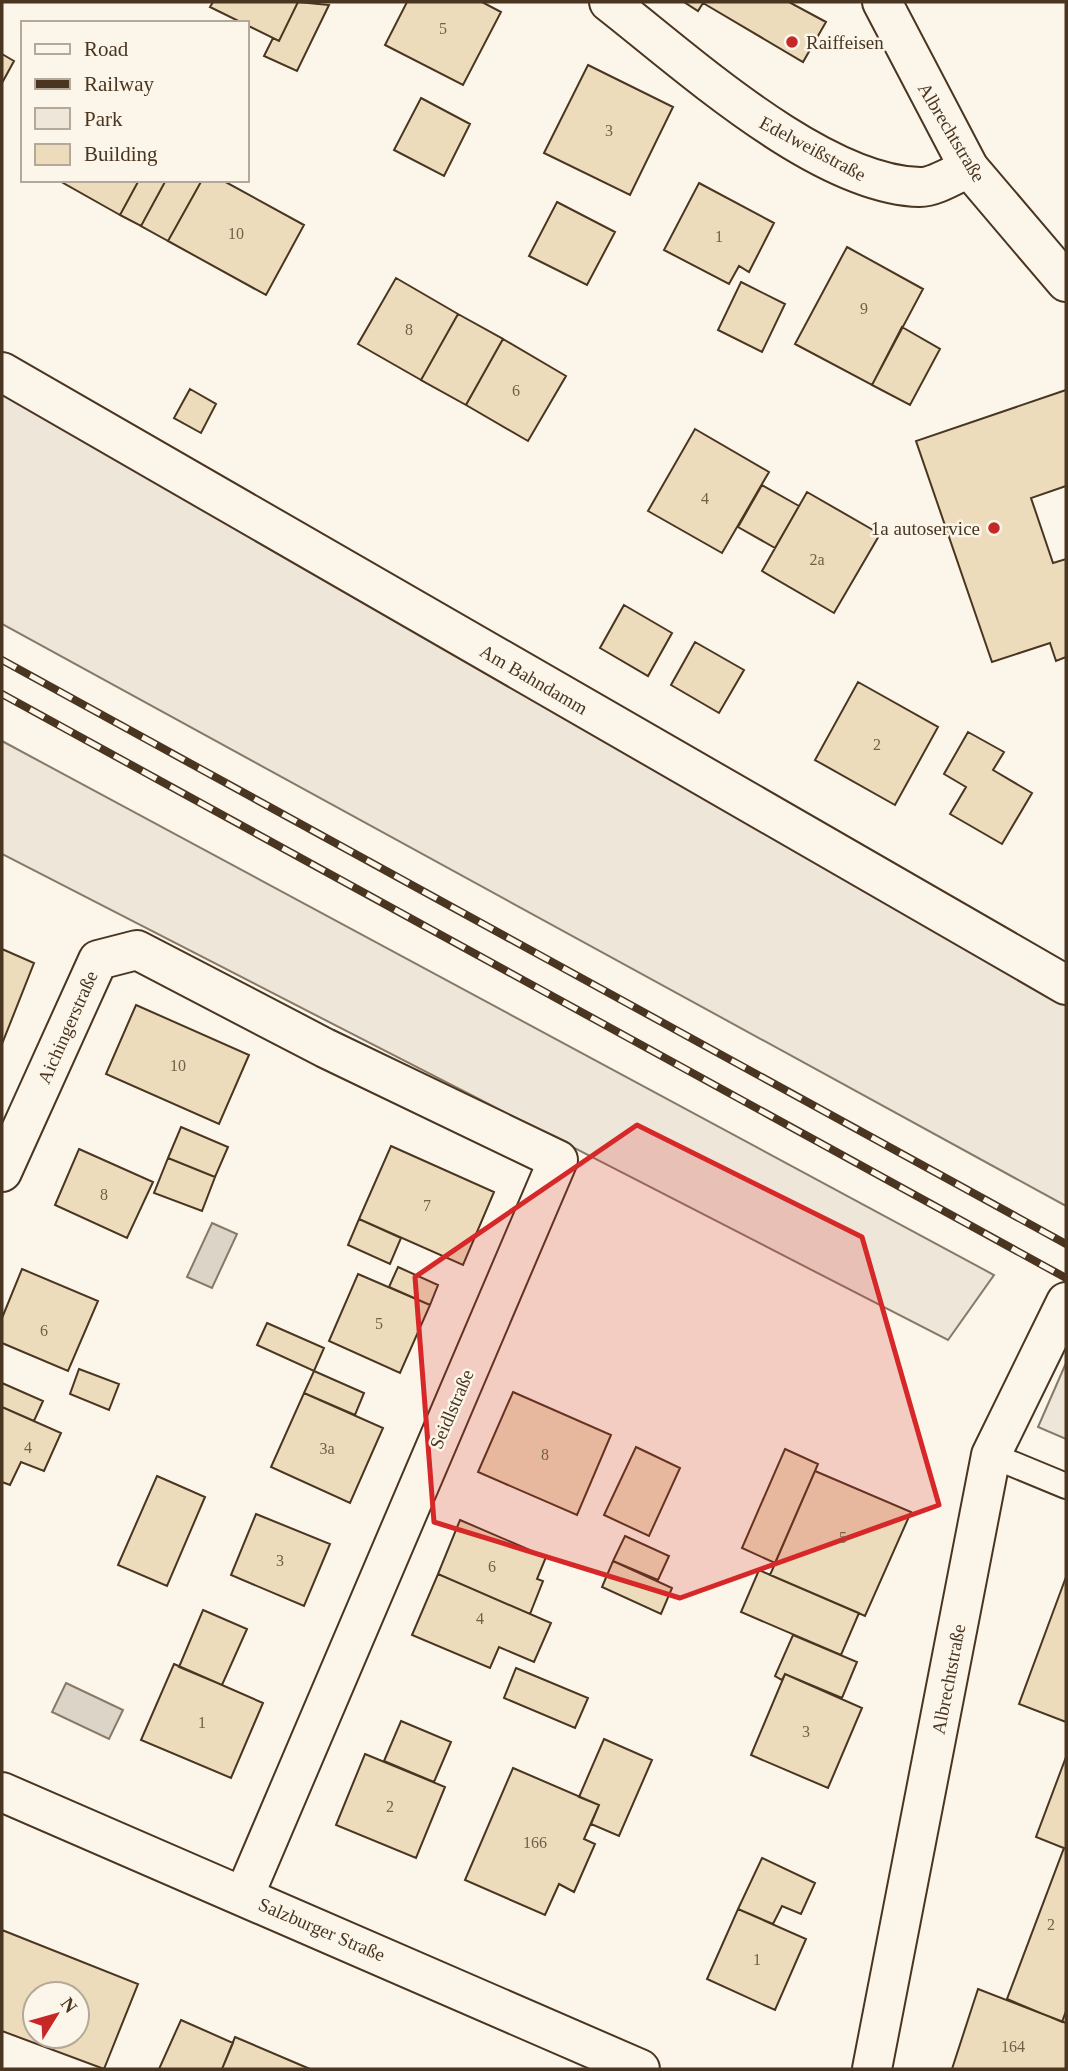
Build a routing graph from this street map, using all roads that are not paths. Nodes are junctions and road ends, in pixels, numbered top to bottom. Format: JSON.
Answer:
{"nodes":[{"id":1,"x":609,"y":2,"type":"edge"},
{"id":2,"x":882,"y":2,"type":"edge"},
{"id":3,"x":970,"y":169,"type":"junction"},
{"id":4,"x":1066,"y":282,"type":"edge"},
{"id":5,"x":2,"y":372,"type":"edge"},
{"id":6,"x":1066,"y":985,"type":"edge"},
{"id":7,"x":325,"y":1048,"type":"joint"},
{"id":8,"x":2,"y":1172,"type":"edge"},
{"id":9,"x":1066,"y":1302,"type":"edge"},
{"id":10,"x":991,"y":1455,"type":"junction"},
{"id":11,"x":1066,"y":1486,"type":"edge"},
{"id":12,"x":2,"y":1792,"type":"edge"},
{"id":13,"x":244,"y":1896,"type":"junction"},
{"id":14,"x":640,"y":2069,"type":"edge"},
{"id":15,"x":872,"y":2069,"type":"edge"}],
"edges":[{"from":1,"to":3,"type":"street","name":"Edelweißstraße"},
{"from":2,"to":3,"type":"street","name":"Albrechtstraße"},
{"from":3,"to":4,"type":"street","name":"Albrechtstraße"},
{"from":5,"to":6,"type":"street","name":"Am Bahndamm"},
{"from":7,"to":8,"type":"street","name":"Aichingerstraße"},
{"from":7,"to":13,"type":"street","name":"Seidlstraße"},
{"from":9,"to":10,"type":"street","name":"Albrechtstraße"},
{"from":10,"to":11,"type":"lane"},
{"from":10,"to":15,"type":"street","name":"Albrechtstraße"},
{"from":12,"to":13,"type":"street","name":"Salzburger Straße"},
{"from":13,"to":14,"type":"street","name":"Salzburger Straße"}]}
